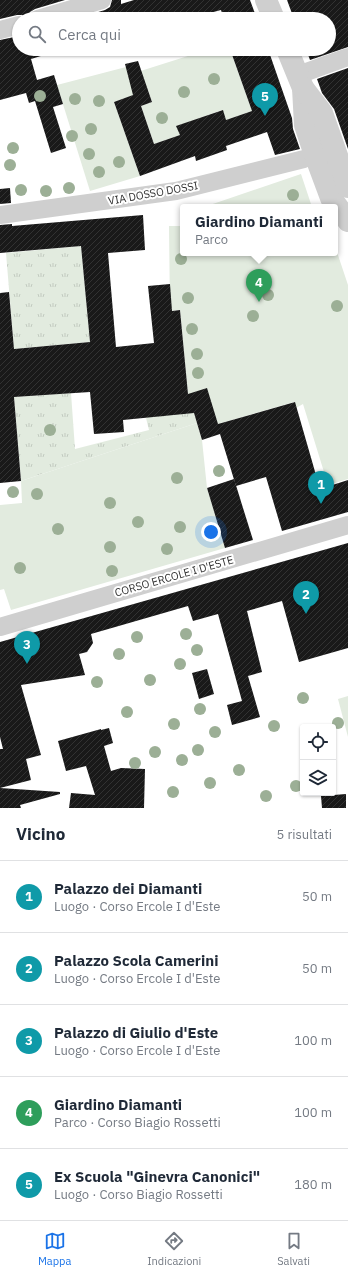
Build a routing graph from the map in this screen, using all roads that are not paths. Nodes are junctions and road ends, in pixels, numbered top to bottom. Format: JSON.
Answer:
{"nodes":[{"id":1,"x":102,"y":0,"type":"edge"},
{"id":2,"x":266,"y":0,"type":"edge"},
{"id":3,"x":62,"y":12,"type":"edge"},
{"id":4,"x":271,"y":12,"type":"edge"},
{"id":5,"x":12,"y":27,"type":"edge"},
{"id":6,"x":0,"y":30,"type":"edge"},
{"id":7,"x":290,"y":56,"type":"edge"},
{"id":8,"x":348,"y":57,"type":"edge"},
{"id":9,"x":300,"y":82,"type":"junction"},
{"id":10,"x":304,"y":159,"type":"dead end"},
{"id":11,"x":348,"y":187,"type":"edge"},
{"id":12,"x":335,"y":204,"type":"edge"},
{"id":13,"x":338,"y":207,"type":"edge"},
{"id":14,"x":0,"y":215,"type":"edge"},
{"id":15,"x":348,"y":221,"type":"edge"},
{"id":16,"x":348,"y":526,"type":"edge"},
{"id":17,"x":0,"y":627,"type":"edge"}],
"edges":[{"from":1,"to":3,"type":"street"},
{"from":2,"to":4,"type":"street"},
{"from":5,"to":6,"type":"street"},
{"from":7,"to":9,"type":"street"},
{"from":8,"to":9,"type":"street"},
{"from":9,"to":11,"type":"street"},
{"from":9,"to":12,"type":"street"},
{"from":10,"to":14,"type":"street","name":"VIA DOSSO DOSSI"},
{"from":13,"to":15,"type":"street"},
{"from":16,"to":17,"type":"street","name":"CORSO ERCOLE I D'ESTE"}]}
